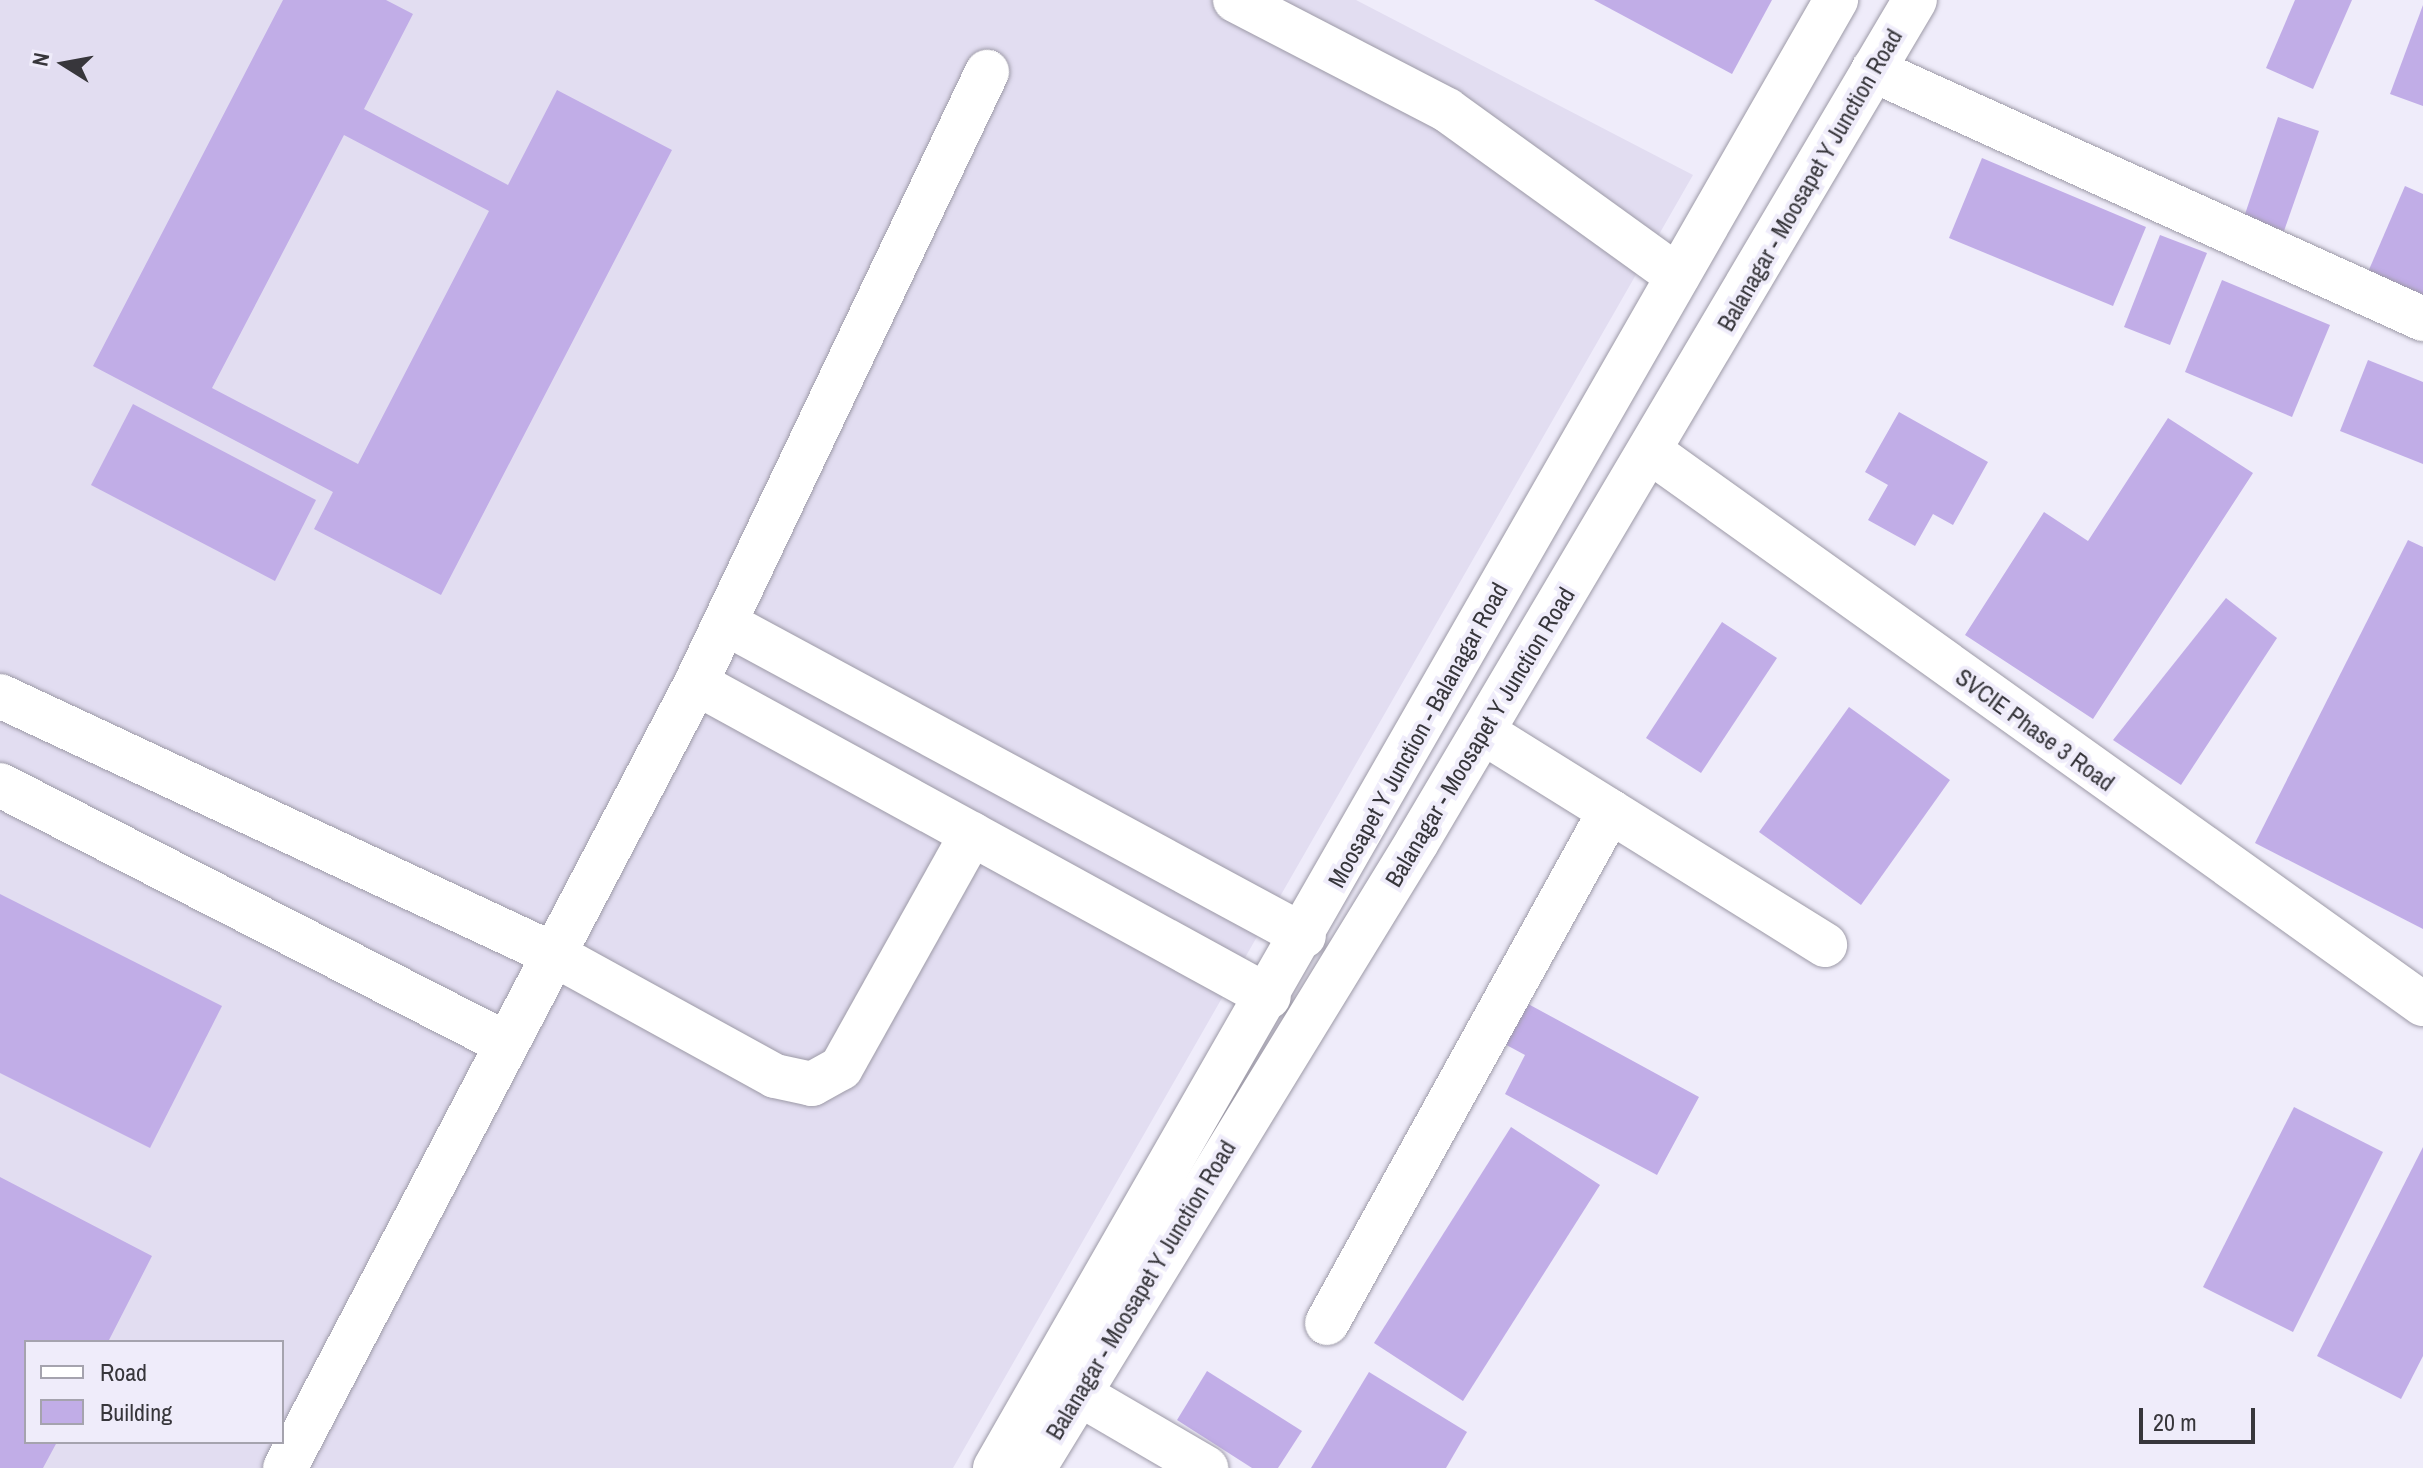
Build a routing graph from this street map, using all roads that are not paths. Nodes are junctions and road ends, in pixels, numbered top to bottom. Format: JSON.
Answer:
{"nodes":[{"id":1,"x":1235,"y":0,"type":"edge"},
{"id":2,"x":1836,"y":0,"type":"edge"},
{"id":3,"x":1915,"y":0,"type":"edge"},
{"id":4,"x":1873,"y":70,"type":"junction"},
{"id":5,"x":987,"y":72,"type":"dead end"},
{"id":6,"x":1677,"y":276,"type":"junction"},
{"id":7,"x":2423,"y":319,"type":"edge"},
{"id":8,"x":1651,"y":452,"type":"junction"},
{"id":9,"x":725,"y":623,"type":"junction"},
{"id":10,"x":696,"y":683,"type":"junction"},
{"id":11,"x":0,"y":696,"type":"edge"},
{"id":12,"x":1483,"y":732,"type":"junction"},
{"id":13,"x":0,"y":785,"type":"edge"},
{"id":14,"x":1610,"y":811,"type":"junction"},
{"id":15,"x":972,"y":834,"type":"junction"},
{"id":16,"x":1304,"y":936,"type":"junction"},
{"id":17,"x":1825,"y":945,"type":"dead end"},
{"id":18,"x":555,"y":955,"type":"junction"},
{"id":19,"x":1269,"y":997,"type":"junction"},
{"id":20,"x":2423,"y":1004,"type":"edge"},
{"id":21,"x":507,"y":1044,"type":"junction"},
{"id":22,"x":1327,"y":1323,"type":"dead end"},
{"id":23,"x":1076,"y":1392,"type":"junction"},
{"id":24,"x":285,"y":1468,"type":"edge"},
{"id":25,"x":995,"y":1468,"type":"edge"},
{"id":26,"x":1034,"y":1468,"type":"edge"},
{"id":27,"x":1206,"y":1468,"type":"edge"}],
"edges":[{"from":1,"to":6,"type":"main road"},
{"from":2,"to":6,"type":"main road","name":"Moosapet Y Junction - Balanagar Road"},
{"from":3,"to":4,"type":"main road","name":"Balanagar - Moosapet Y Junction Road"},
{"from":4,"to":7,"type":"main road"},
{"from":4,"to":8,"type":"main road","name":"Balanagar - Moosapet Y Junction Road"},
{"from":5,"to":9,"type":"main road"},
{"from":6,"to":16,"type":"main road","name":"Moosapet Y Junction - Balanagar Road"},
{"from":8,"to":12,"type":"main road","name":"Balanagar - Moosapet Y Junction Road"},
{"from":8,"to":20,"type":"main road","name":"SVCIE Phase 3 Road"},
{"from":9,"to":10,"type":"main road"},
{"from":9,"to":16,"type":"main road"},
{"from":10,"to":15,"type":"main road"},
{"from":10,"to":18,"type":"main road"},
{"from":11,"to":18,"type":"main road"},
{"from":12,"to":14,"type":"main road"},
{"from":12,"to":23,"type":"main road","name":"Balanagar - Moosapet Y Junction Road"},
{"from":13,"to":21,"type":"main road"},
{"from":14,"to":17,"type":"main road"},
{"from":14,"to":22,"type":"main road"},
{"from":15,"to":18,"type":"main road"},
{"from":15,"to":19,"type":"main road"},
{"from":16,"to":19,"type":"main road","name":"Moosapet Y Junction - Balanagar Road"},
{"from":18,"to":21,"type":"main road"},
{"from":19,"to":25,"type":"main road","name":"Moosapet Y Junction - Balanagar Road"},
{"from":21,"to":24,"type":"main road"},
{"from":23,"to":26,"type":"main road","name":"Balanagar - Moosapet Y Junction Road"},
{"from":23,"to":27,"type":"main road"}]}
